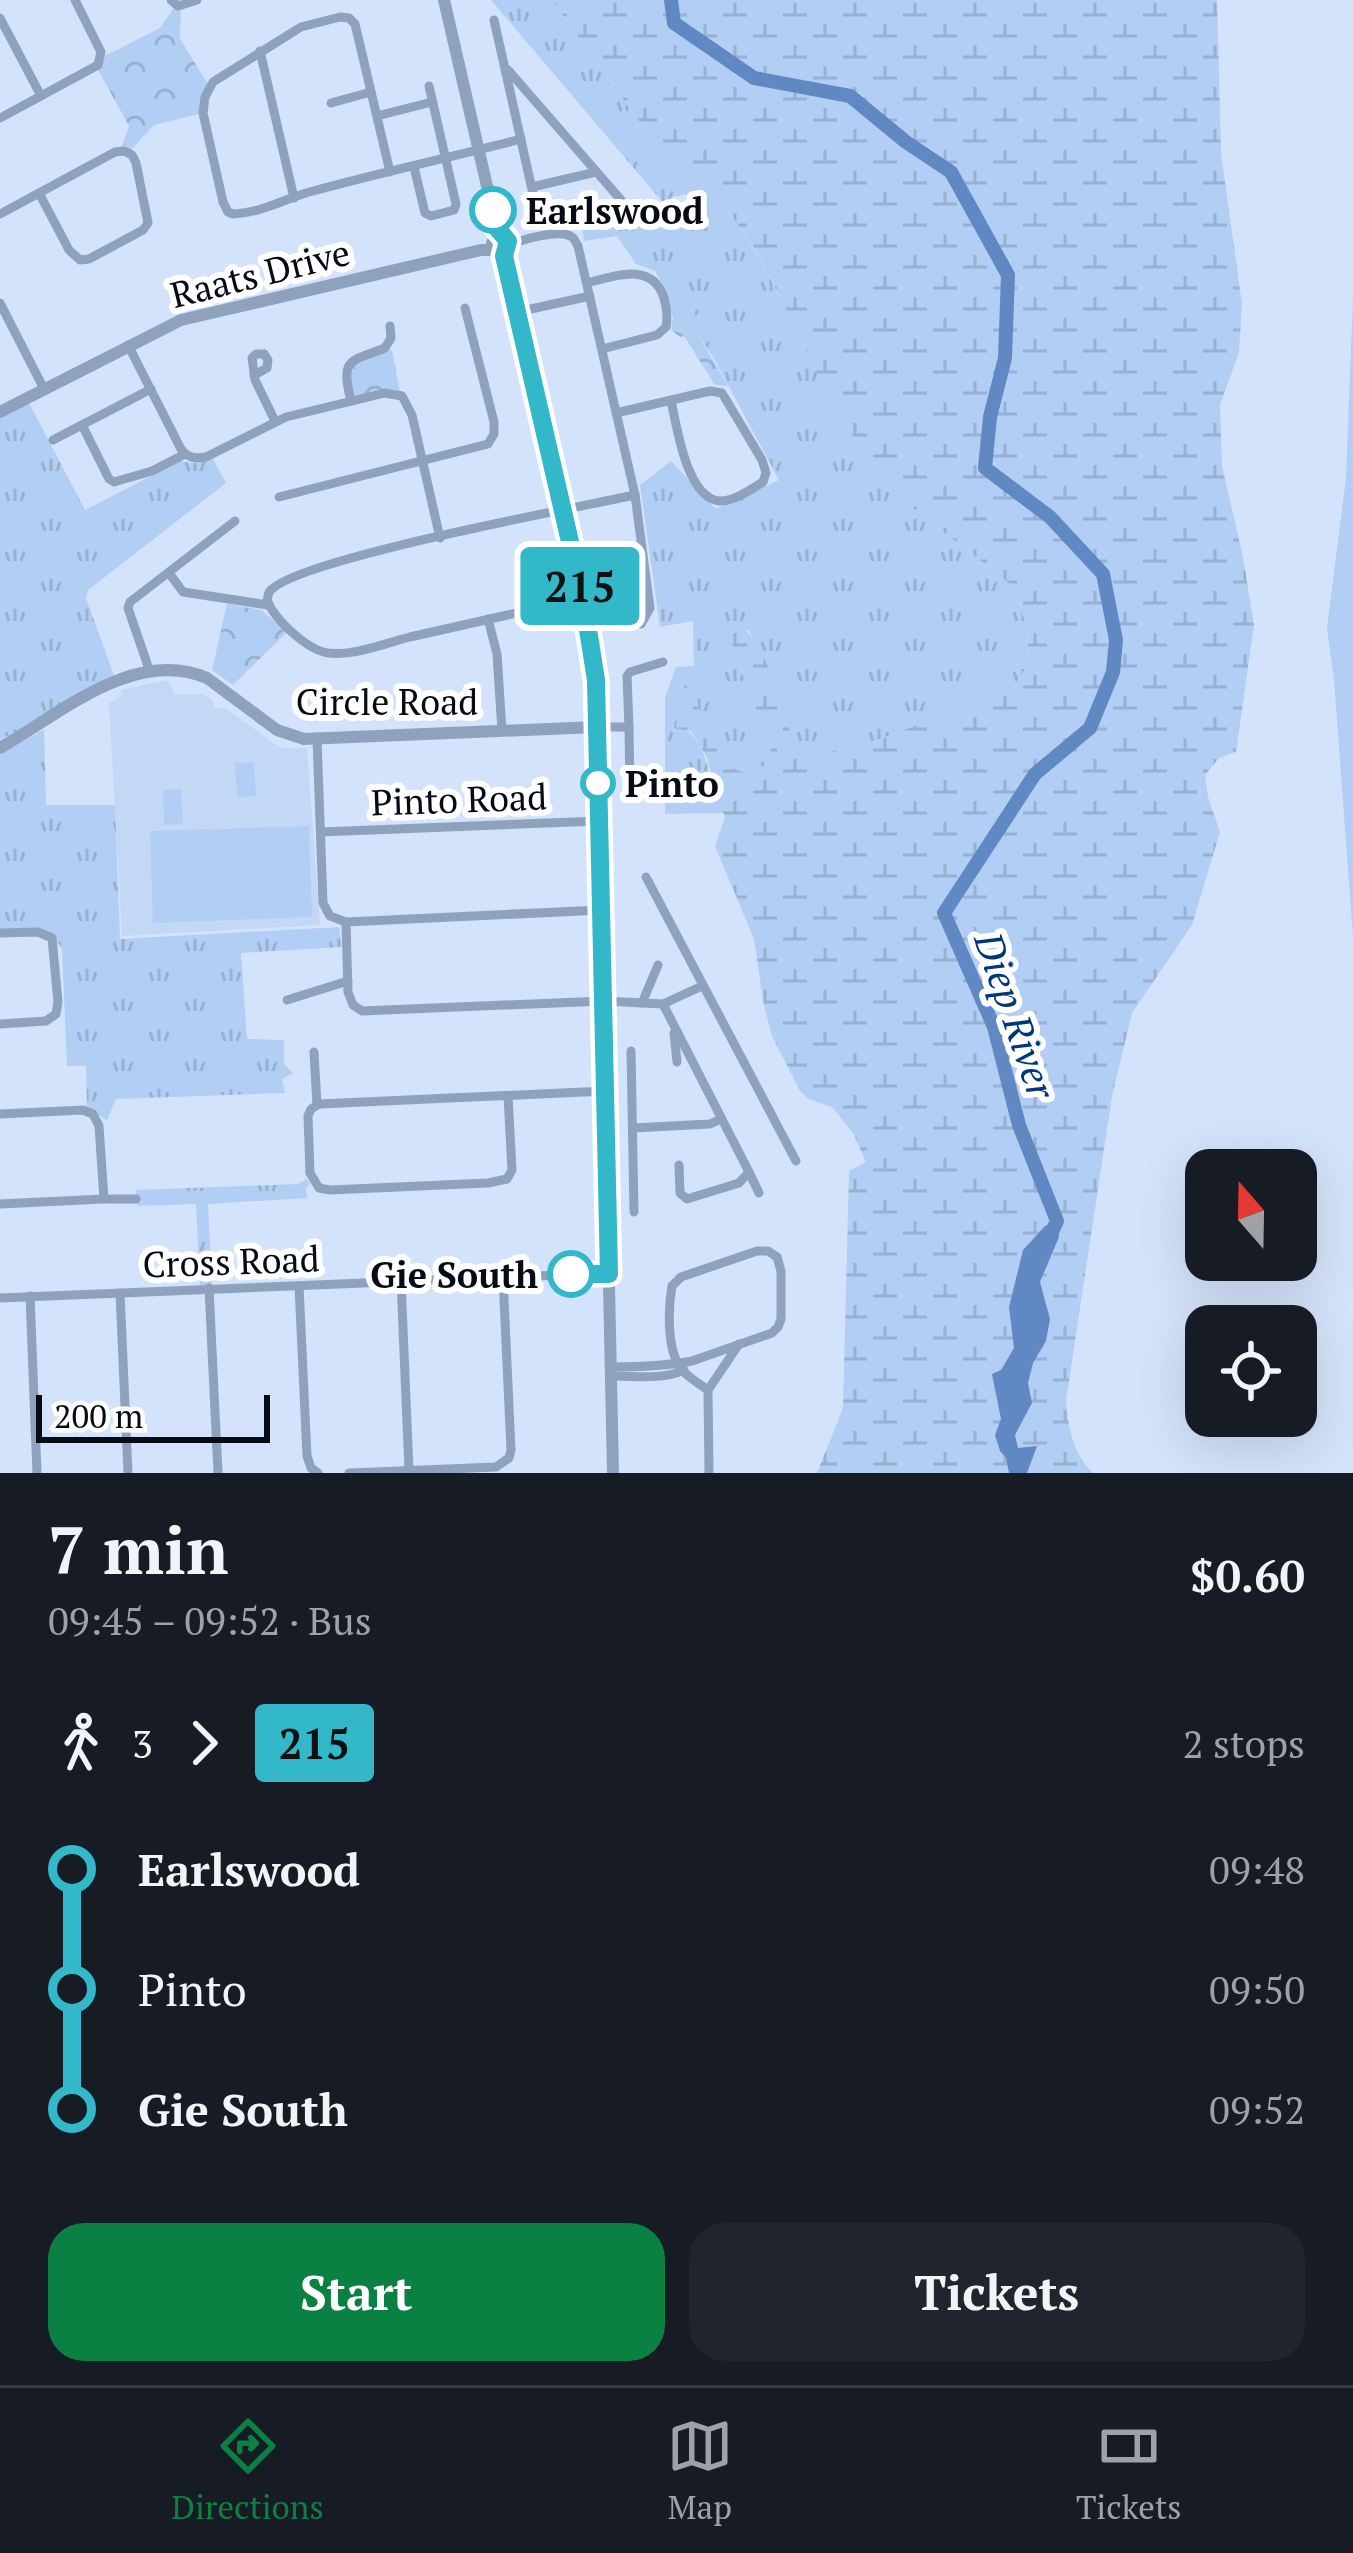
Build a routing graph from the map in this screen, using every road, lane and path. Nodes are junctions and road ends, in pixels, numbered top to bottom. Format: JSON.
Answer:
{"nodes":[{"id":1,"x":75,"y":0,"type":"edge"},
{"id":2,"x":171,"y":0,"type":"edge"},
{"id":3,"x":197,"y":0,"type":"edge"},
{"id":4,"x":444,"y":0,"type":"edge"},
{"id":5,"x":0,"y":18,"type":"edge"},
{"id":6,"x":494,"y":20,"type":"dead end"},
{"id":7,"x":3,"y":32,"type":"edge"},
{"id":8,"x":260,"y":51,"type":"junction"},
{"id":9,"x":505,"y":66,"type":"junction"},
{"id":10,"x":429,"y":86,"type":"dead end"},
{"id":11,"x":528,"y":91,"type":"junction"},
{"id":12,"x":371,"y":92,"type":"junction"},
{"id":13,"x":510,"y":92,"type":"junction"},
{"id":14,"x":41,"y":96,"type":"junction"},
{"id":15,"x":432,"y":102,"type":"junction"},
{"id":16,"x":331,"y":103,"type":"dead end"},
{"id":17,"x":377,"y":116,"type":"junction"},
{"id":18,"x":0,"y":118,"type":"edge"},
{"id":19,"x":521,"y":141,"type":"junction"},
{"id":20,"x":476,"y":152,"type":"junction"},
{"id":21,"x":445,"y":159,"type":"junction"},
{"id":22,"x":414,"y":166,"type":"junction"},
{"id":23,"x":390,"y":172,"type":"junction"},
{"id":24,"x":596,"y":172,"type":"junction"},
{"id":25,"x":532,"y":187,"type":"junction"},
{"id":26,"x":39,"y":193,"type":"junction"},
{"id":27,"x":294,"y":198,"type":"junction"},
{"id":28,"x":616,"y":201,"type":"dead end"},
{"id":29,"x":0,"y":214,"type":"edge"},
{"id":30,"x":538,"y":216,"type":"dead end"},
{"id":31,"x":500,"y":244,"type":"junction"},
{"id":32,"x":587,"y":283,"type":"junction"},
{"id":33,"x":590,"y":296,"type":"junction"},
{"id":34,"x":0,"y":303,"type":"edge"},
{"id":35,"x":465,"y":308,"type":"dead end"},
{"id":36,"x":531,"y":309,"type":"dead end"},
{"id":37,"x":390,"y":326,"type":"dead end"},
{"id":38,"x":128,"y":345,"type":"junction"},
{"id":39,"x":602,"y":349,"type":"junction"},
{"id":40,"x":254,"y":375,"type":"dead end"},
{"id":41,"x":44,"y":389,"type":"junction"},
{"id":42,"x":151,"y":389,"type":"junction"},
{"id":43,"x":351,"y":401,"type":"junction"},
{"id":44,"x":670,"y":401,"type":"junction"},
{"id":45,"x":0,"y":412,"type":"edge"},
{"id":46,"x":616,"y":413,"type":"junction"},
{"id":47,"x":275,"y":421,"type":"junction"},
{"id":48,"x":82,"y":425,"type":"junction"},
{"id":49,"x":53,"y":440,"type":"dead end"},
{"id":50,"x":185,"y":454,"type":"junction"},
{"id":51,"x":423,"y":460,"type":"junction"},
{"id":52,"x":279,"y":496,"type":"dead end"},
{"id":53,"x":635,"y":496,"type":"junction"},
{"id":54,"x":562,"y":511,"type":"junction"},
{"id":55,"x":236,"y":521,"type":"dead end"},
{"id":56,"x":440,"y":538,"type":"junction"},
{"id":57,"x":170,"y":573,"type":"junction"},
{"id":58,"x":583,"y":598,"type":"junction"},
{"id":59,"x":268,"y":605,"type":"junction"},
{"id":60,"x":488,"y":619,"type":"junction"},
{"id":61,"x":641,"y":624,"type":"dead end"},
{"id":62,"x":663,"y":662,"type":"dead end"},
{"id":63,"x":150,"y":672,"type":"junction"},
{"id":64,"x":597,"y":727,"type":"junction"},
{"id":65,"x":629,"y":727,"type":"junction"},
{"id":66,"x":502,"y":731,"type":"junction"},
{"id":67,"x":317,"y":739,"type":"junction"},
{"id":68,"x":0,"y":748,"type":"edge"},
{"id":69,"x":630,"y":791,"type":"dead end"},
{"id":70,"x":599,"y":820,"type":"junction"},
{"id":71,"x":321,"y":832,"type":"junction"},
{"id":72,"x":646,"y":877,"type":"dead end"},
{"id":73,"x":601,"y":910,"type":"junction"},
{"id":74,"x":346,"y":922,"type":"junction"},
{"id":75,"x":0,"y":933,"type":"edge"},
{"id":76,"x":658,"y":965,"type":"dead end"},
{"id":77,"x":348,"y":981,"type":"junction"},
{"id":78,"x":702,"y":986,"type":"junction"},
{"id":79,"x":287,"y":1000,"type":"dead end"},
{"id":80,"x":603,"y":1001,"type":"junction"},
{"id":81,"x":642,"y":1003,"type":"junction"},
{"id":82,"x":663,"y":1004,"type":"junction"},
{"id":83,"x":0,"y":1024,"type":"edge"},
{"id":84,"x":673,"y":1028,"type":"junction"},
{"id":85,"x":314,"y":1052,"type":"dead end"},
{"id":86,"x":631,"y":1052,"type":"dead end"},
{"id":87,"x":676,"y":1062,"type":"dead end"},
{"id":88,"x":605,"y":1091,"type":"junction"},
{"id":89,"x":508,"y":1096,"type":"junction"},
{"id":90,"x":317,"y":1105,"type":"junction"},
{"id":91,"x":0,"y":1114,"type":"edge"},
{"id":92,"x":721,"y":1119,"type":"junction"},
{"id":93,"x":633,"y":1128,"type":"junction"},
{"id":94,"x":796,"y":1161,"type":"dead end"},
{"id":95,"x":679,"y":1165,"type":"dead end"},
{"id":96,"x":749,"y":1172,"type":"junction"},
{"id":97,"x":759,"y":1192,"type":"dead end"},
{"id":98,"x":136,"y":1198,"type":"dead end"},
{"id":99,"x":104,"y":1199,"type":"junction"},
{"id":100,"x":0,"y":1204,"type":"edge"},
{"id":101,"x":634,"y":1212,"type":"dead end"},
{"id":102,"x":609,"y":1274,"type":"junction"},
{"id":103,"x":502,"y":1277,"type":"junction"},
{"id":104,"x":401,"y":1281,"type":"junction"},
{"id":105,"x":299,"y":1286,"type":"junction"},
{"id":106,"x":209,"y":1288,"type":"junction"},
{"id":107,"x":120,"y":1293,"type":"junction"},
{"id":108,"x":30,"y":1296,"type":"junction"},
{"id":109,"x":0,"y":1298,"type":"edge"},
{"id":110,"x":739,"y":1344,"type":"junction"},
{"id":111,"x":680,"y":1368,"type":"junction"},
{"id":112,"x":612,"y":1371,"type":"junction"},
{"id":113,"x":708,"y":1390,"type":"junction"},
{"id":114,"x":409,"y":1471,"type":"edge"},
{"id":115,"x":37,"y":1473,"type":"edge"},
{"id":116,"x":128,"y":1473,"type":"edge"},
{"id":117,"x":218,"y":1473,"type":"edge"},
{"id":118,"x":318,"y":1473,"type":"edge"},
{"id":119,"x":349,"y":1473,"type":"edge"},
{"id":120,"x":613,"y":1473,"type":"edge"},
{"id":121,"x":710,"y":1473,"type":"edge"}],
"edges":[{"from":1,"to":14,"type":"street"},
{"from":2,"to":3,"type":"street"},
{"from":4,"to":20,"type":"street"},
{"from":5,"to":7,"type":"street"},
{"from":6,"to":9,"type":"street"},
{"from":7,"to":14,"type":"street"},
{"from":8,"to":12,"type":"street"},
{"from":8,"to":27,"type":"street"},
{"from":8,"to":27,"type":"street"},
{"from":9,"to":11,"type":"street"},
{"from":9,"to":13,"type":"street"},
{"from":10,"to":15,"type":"street"},
{"from":11,"to":13,"type":"street"},
{"from":11,"to":24,"type":"street"},
{"from":12,"to":16,"type":"street"},
{"from":12,"to":17,"type":"street"},
{"from":13,"to":19,"type":"street"},
{"from":14,"to":18,"type":"street"},
{"from":15,"to":17,"type":"street"},
{"from":15,"to":21,"type":"street"},
{"from":17,"to":23,"type":"street"},
{"from":19,"to":20,"type":"street"},
{"from":19,"to":25,"type":"street"},
{"from":20,"to":21,"type":"street"},
{"from":20,"to":31,"type":"street"},
{"from":21,"to":22,"type":"street"},
{"from":21,"to":22,"type":"street"},
{"from":22,"to":23,"type":"street"},
{"from":23,"to":27,"type":"street"},
{"from":24,"to":25,"type":"street"},
{"from":24,"to":28,"type":"street"},
{"from":25,"to":30,"type":"street"},
{"from":26,"to":26,"type":"street"},
{"from":26,"to":29,"type":"street"},
{"from":31,"to":32,"type":"street"},
{"from":31,"to":38,"type":"street","name":"Raats Drive"},
{"from":31,"to":54,"type":"street"},
{"from":32,"to":33,"type":"street"},
{"from":32,"to":39,"type":"street"},
{"from":33,"to":36,"type":"street"},
{"from":33,"to":39,"type":"street"},
{"from":34,"to":41,"type":"street"},
{"from":35,"to":51,"type":"street"},
{"from":37,"to":43,"type":"street"},
{"from":38,"to":41,"type":"street","name":"Raats Drive"},
{"from":38,"to":42,"type":"street"},
{"from":39,"to":46,"type":"street"},
{"from":40,"to":47,"type":"street"},
{"from":41,"to":45,"type":"street","name":"Raats Drive"},
{"from":42,"to":48,"type":"street"},
{"from":42,"to":50,"type":"street"},
{"from":43,"to":47,"type":"street"},
{"from":43,"to":51,"type":"street"},
{"from":44,"to":44,"type":"street"},
{"from":44,"to":46,"type":"street"},
{"from":46,"to":53,"type":"street"},
{"from":47,"to":50,"type":"street"},
{"from":48,"to":49,"type":"street"},
{"from":48,"to":50,"type":"street"},
{"from":51,"to":52,"type":"street"},
{"from":51,"to":56,"type":"street"},
{"from":53,"to":54,"type":"street"},
{"from":53,"to":61,"type":"street"},
{"from":54,"to":56,"type":"street"},
{"from":54,"to":58,"type":"street"},
{"from":55,"to":57,"type":"street"},
{"from":56,"to":59,"type":"street"},
{"from":57,"to":59,"type":"street"},
{"from":57,"to":63,"type":"street"},
{"from":58,"to":60,"type":"street"},
{"from":58,"to":64,"type":"street"},
{"from":59,"to":60,"type":"street"},
{"from":60,"to":66,"type":"street"},
{"from":62,"to":65,"type":"street"},
{"from":63,"to":67,"type":"street","name":"Circle Road"},
{"from":63,"to":68,"type":"street","name":"Circle Road"},
{"from":64,"to":65,"type":"street"},
{"from":64,"to":66,"type":"street","name":"Circle Road"},
{"from":64,"to":70,"type":"street"},
{"from":65,"to":69,"type":"street"},
{"from":66,"to":67,"type":"street","name":"Circle Road"},
{"from":67,"to":71,"type":"street"},
{"from":70,"to":71,"type":"street","name":"Pinto Road"},
{"from":70,"to":73,"type":"street"},
{"from":71,"to":74,"type":"street"},
{"from":72,"to":78,"type":"street"},
{"from":73,"to":74,"type":"street"},
{"from":73,"to":80,"type":"street"},
{"from":74,"to":77,"type":"street"},
{"from":75,"to":83,"type":"street"},
{"from":76,"to":81,"type":"street"},
{"from":77,"to":79,"type":"street"},
{"from":77,"to":80,"type":"street"},
{"from":78,"to":82,"type":"street"},
{"from":78,"to":94,"type":"street"},
{"from":80,"to":81,"type":"street"},
{"from":80,"to":88,"type":"street"},
{"from":81,"to":82,"type":"street"},
{"from":82,"to":84,"type":"street"},
{"from":84,"to":87,"type":"street"},
{"from":84,"to":92,"type":"street"},
{"from":85,"to":90,"type":"street"},
{"from":86,"to":93,"type":"street"},
{"from":88,"to":89,"type":"street"},
{"from":88,"to":102,"type":"street"},
{"from":89,"to":90,"type":"street"},
{"from":89,"to":90,"type":"street"},
{"from":91,"to":99,"type":"street"},
{"from":92,"to":93,"type":"street"},
{"from":92,"to":96,"type":"street"},
{"from":93,"to":101,"type":"street"},
{"from":95,"to":96,"type":"street"},
{"from":96,"to":97,"type":"street"},
{"from":98,"to":99,"type":"street"},
{"from":99,"to":100,"type":"street"},
{"from":102,"to":103,"type":"street","name":"Cross Road"},
{"from":102,"to":112,"type":"street"},
{"from":103,"to":104,"type":"street","name":"Cross Road"},
{"from":103,"to":114,"type":"street"},
{"from":104,"to":105,"type":"street","name":"Cross Road"},
{"from":104,"to":114,"type":"street"},
{"from":105,"to":106,"type":"street","name":"Cross Road"},
{"from":105,"to":118,"type":"street"},
{"from":106,"to":107,"type":"street","name":"Cross Road"},
{"from":106,"to":117,"type":"street"},
{"from":107,"to":108,"type":"street","name":"Cross Road"},
{"from":107,"to":116,"type":"street"},
{"from":108,"to":109,"type":"street","name":"Cross Road"},
{"from":108,"to":115,"type":"street"},
{"from":110,"to":111,"type":"street"},
{"from":110,"to":111,"type":"street"},
{"from":110,"to":113,"type":"street"},
{"from":111,"to":112,"type":"street"},
{"from":111,"to":113,"type":"street"},
{"from":112,"to":120,"type":"street"},
{"from":113,"to":121,"type":"street"},
{"from":114,"to":119,"type":"street"}]}
